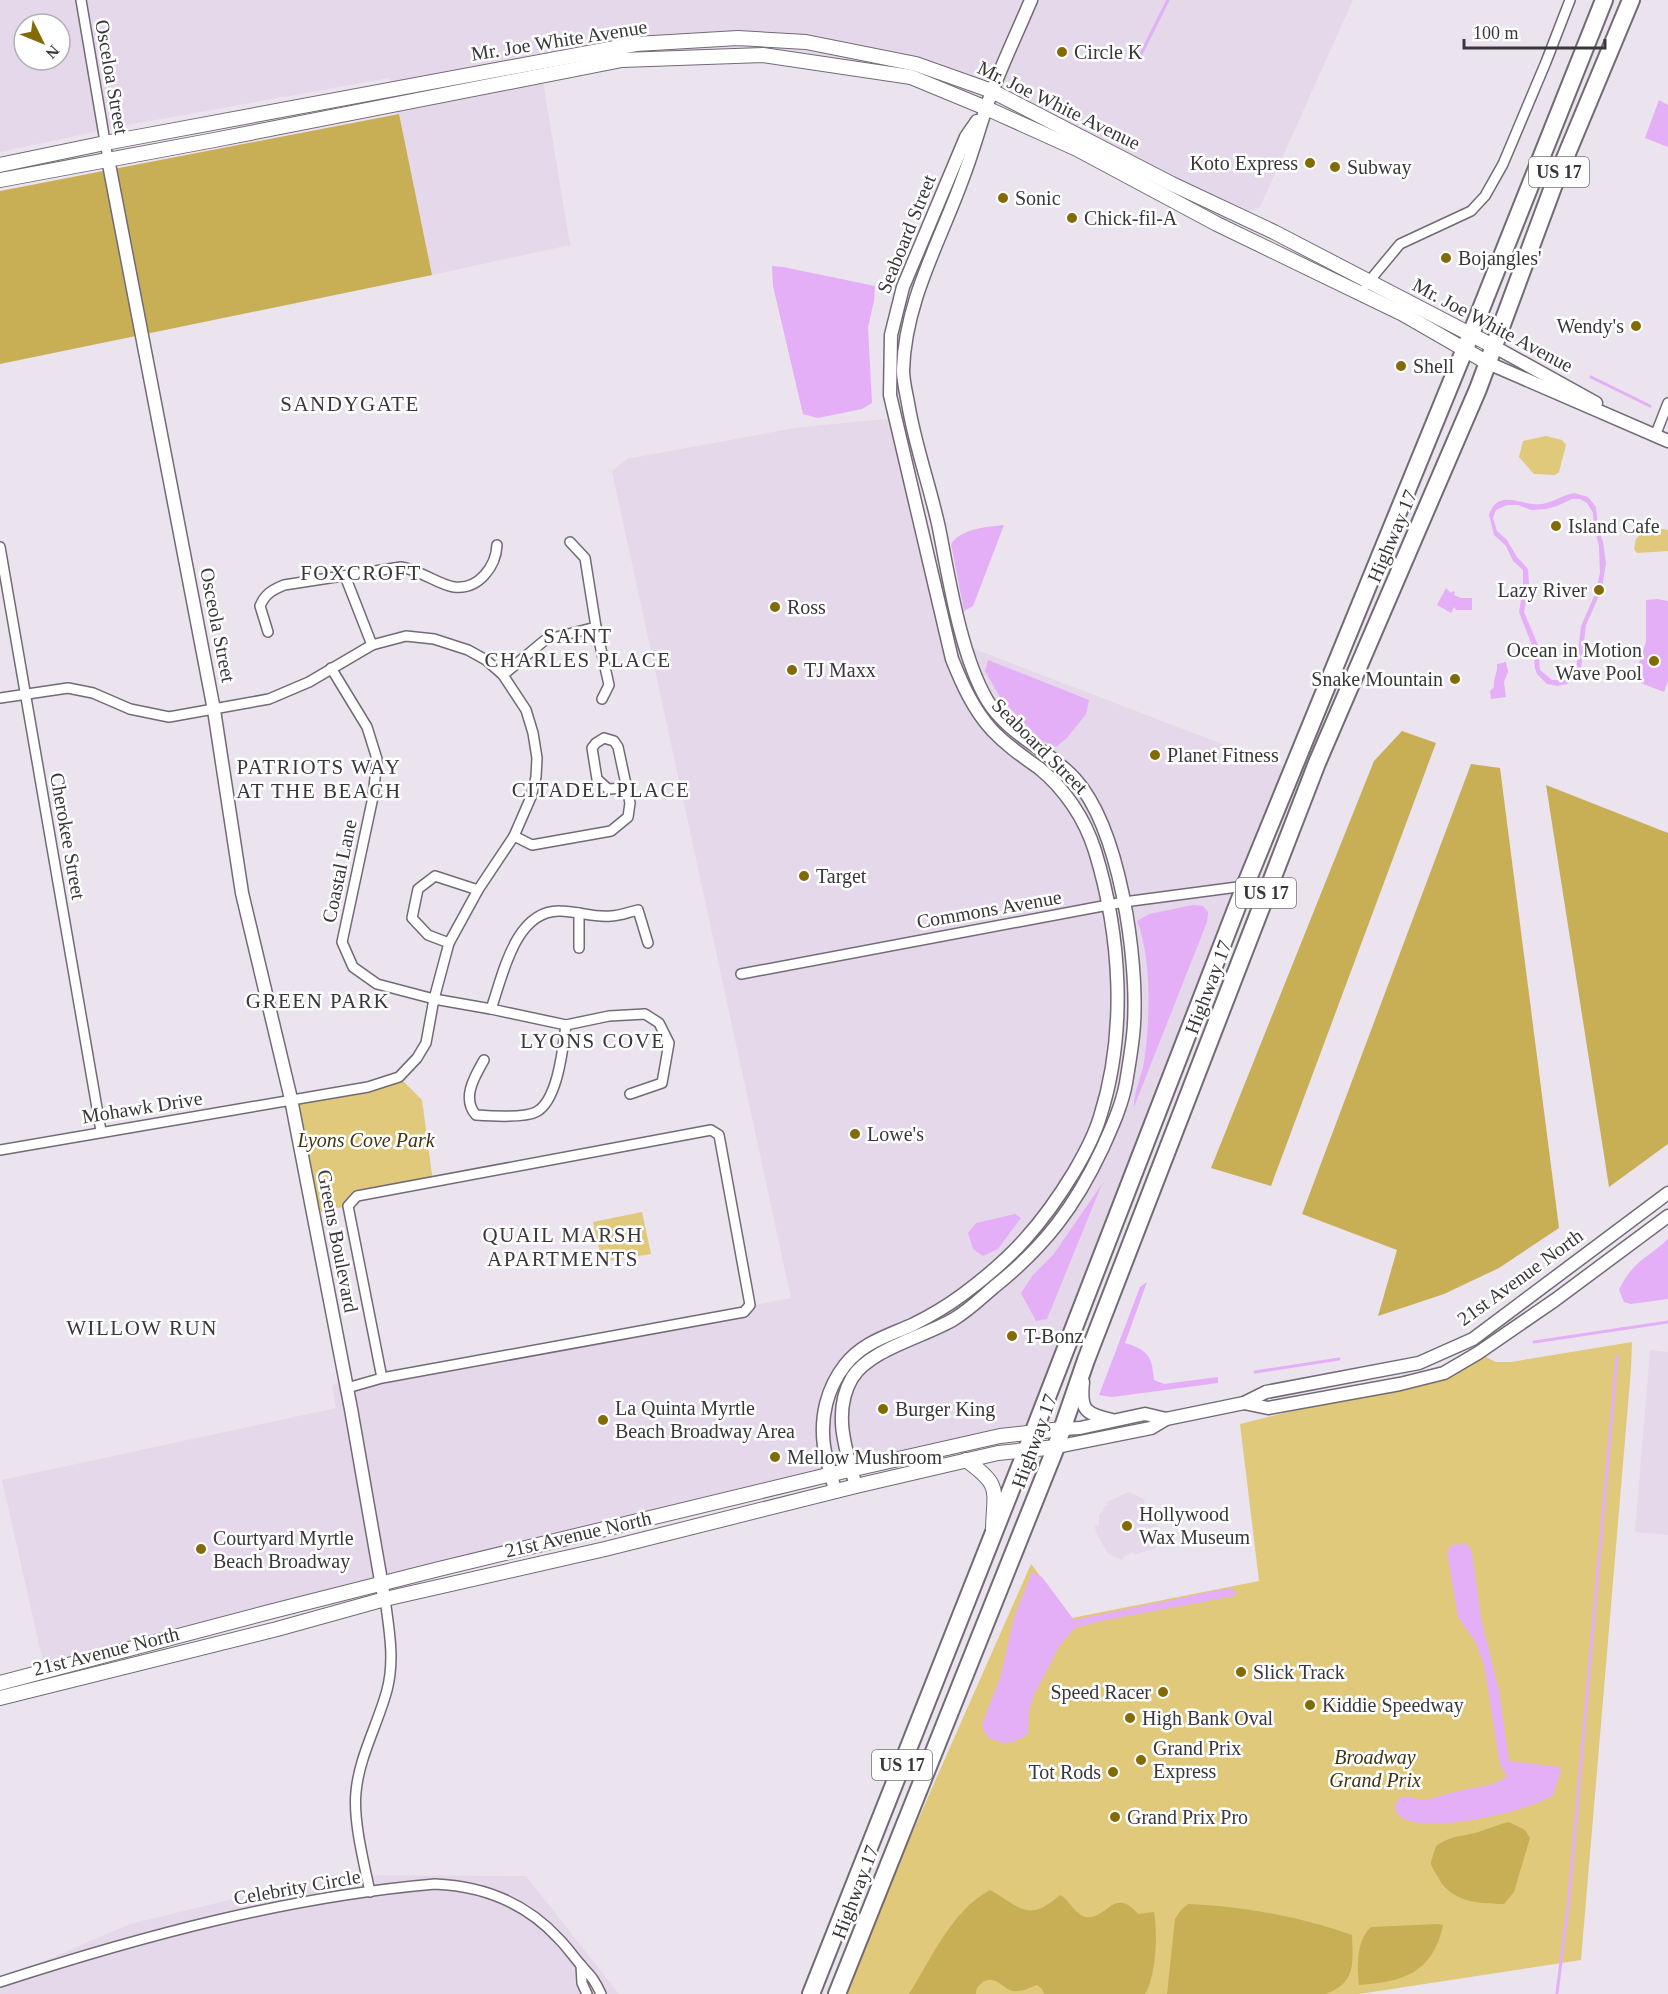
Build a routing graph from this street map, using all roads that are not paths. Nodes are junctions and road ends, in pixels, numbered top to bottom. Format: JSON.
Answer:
{"nodes":[{"id":1,"x":81,"y":0,"type":"edge"},
{"id":2,"x":1031,"y":0,"type":"edge"},
{"id":3,"x":1570,"y":0,"type":"edge"},
{"id":4,"x":1604,"y":0,"type":"edge"},
{"id":5,"x":1631,"y":0,"type":"edge"},
{"id":6,"x":992,"y":91,"type":"junction"},
{"id":7,"x":986,"y":108,"type":"junction"},
{"id":8,"x":105,"y":143,"type":"junction"},
{"id":9,"x":108,"y":159,"type":"junction"},
{"id":10,"x":0,"y":165,"type":"edge"},
{"id":11,"x":0,"y":180,"type":"edge"},
{"id":12,"x":1371,"y":281,"type":"junction"},
{"id":13,"x":1357,"y":291,"type":"junction"},
{"id":14,"x":1483,"y":340,"type":"junction"},
{"id":15,"x":1464,"y":350,"type":"junction"},
{"id":16,"x":1488,"y":363,"type":"junction"},
{"id":17,"x":1668,"y":403,"type":"edge"},
{"id":18,"x":1654,"y":436,"type":"junction"},
{"id":19,"x":1668,"y":441,"type":"edge"},
{"id":20,"x":570,"y":542,"type":"dead end"},
{"id":21,"x":497,"y":545,"type":"dead end"},
{"id":22,"x":0,"y":547,"type":"edge"},
{"id":23,"x":345,"y":576,"type":"junction"},
{"id":24,"x":596,"y":627,"type":"junction"},
{"id":25,"x":268,"y":632,"type":"dead end"},
{"id":26,"x":372,"y":645,"type":"junction"},
{"id":27,"x":331,"y":668,"type":"junction"},
{"id":28,"x":503,"y":675,"type":"junction"},
{"id":29,"x":26,"y":693,"type":"junction"},
{"id":30,"x":0,"y":698,"type":"edge"},
{"id":31,"x":602,"y":699,"type":"dead end"},
{"id":32,"x":214,"y":710,"type":"junction"},
{"id":33,"x":627,"y":788,"type":"junction"},
{"id":34,"x":514,"y":836,"type":"junction"},
{"id":35,"x":1245,"y":886,"type":"junction"},
{"id":36,"x":478,"y":890,"type":"junction"},
{"id":37,"x":1124,"y":902,"type":"junction"},
{"id":38,"x":1109,"y":905,"type":"junction"},
{"id":39,"x":579,"y":913,"type":"junction"},
{"id":40,"x":449,"y":943,"type":"junction"},
{"id":41,"x":648,"y":943,"type":"dead end"},
{"id":42,"x":579,"y":948,"type":"dead end"},
{"id":43,"x":741,"y":974,"type":"dead end"},
{"id":44,"x":434,"y":999,"type":"junction"},
{"id":45,"x":491,"y":1009,"type":"junction"},
{"id":46,"x":566,"y":1026,"type":"junction"},
{"id":47,"x":484,"y":1060,"type":"dead end"},
{"id":48,"x":630,"y":1094,"type":"dead end"},
{"id":49,"x":291,"y":1099,"type":"junction"},
{"id":50,"x":101,"y":1131,"type":"junction"},
{"id":51,"x":0,"y":1150,"type":"edge"},
{"id":52,"x":1668,"y":1193,"type":"edge"},
{"id":53,"x":1668,"y":1216,"type":"edge"},
{"id":54,"x":1086,"y":1360,"type":"junction"},
{"id":55,"x":382,"y":1378,"type":"junction"},
{"id":56,"x":347,"y":1388,"type":"junction"},
{"id":57,"x":1244,"y":1403,"type":"junction"},
{"id":58,"x":1166,"y":1419,"type":"junction"},
{"id":59,"x":1116,"y":1421,"type":"junction"},
{"id":60,"x":1062,"y":1429,"type":"junction"},
{"id":61,"x":1034,"y":1432,"type":"junction"},
{"id":62,"x":1056,"y":1447,"type":"junction"},
{"id":63,"x":1027,"y":1449,"type":"junction"},
{"id":64,"x":966,"y":1460,"type":"junction"},
{"id":65,"x":852,"y":1471,"type":"junction"},
{"id":66,"x":832,"y":1474,"type":"junction"},
{"id":67,"x":856,"y":1486,"type":"junction"},
{"id":68,"x":835,"y":1491,"type":"junction"},
{"id":69,"x":993,"y":1537,"type":"junction"},
{"id":70,"x":382,"y":1583,"type":"junction"},
{"id":71,"x":385,"y":1599,"type":"junction"},
{"id":72,"x":0,"y":1683,"type":"edge"},
{"id":73,"x":0,"y":1698,"type":"edge"},
{"id":74,"x":370,"y":1892,"type":"junction"},
{"id":75,"x":580,"y":1965,"type":"junction"},
{"id":76,"x":0,"y":1982,"type":"edge"},
{"id":77,"x":586,"y":1994,"type":"edge"},
{"id":78,"x":601,"y":1994,"type":"edge"},
{"id":79,"x":811,"y":1994,"type":"edge"},
{"id":80,"x":837,"y":1994,"type":"edge"}],
"edges":[{"from":1,"to":8,"type":"street","name":"Osceloa Street"},
{"from":2,"to":6,"type":"street","name":"Seaboard Street"},
{"from":3,"to":12,"type":"street"},
{"from":4,"to":14,"type":"highway","name":"Highway 17","number":"US 17"},
{"from":5,"to":14,"type":"highway","name":"Highway 17","number":"US 17"},
{"from":6,"to":7,"type":"street","name":"Seaboard Street"},
{"from":6,"to":8,"type":"main road","name":"Mr. Joe White Avenue"},
{"from":6,"to":12,"type":"main road","name":"Mr. Joe White Avenue"},
{"from":7,"to":9,"type":"main road","name":"Mr. Joe White Avenue"},
{"from":7,"to":13,"type":"main road","name":"Mr. Joe White Avenue"},
{"from":7,"to":37,"type":"street","name":"Seaboard Street"},
{"from":7,"to":38,"type":"street","name":"Seaboard Street"},
{"from":8,"to":9,"type":"street","name":"Osceloa Street"},
{"from":8,"to":10,"type":"main road","name":"Mr. Joe White Avenue"},
{"from":9,"to":11,"type":"main road","name":"Mr. Joe White Avenue"},
{"from":9,"to":32,"type":"street","name":"Osceola Street"},
{"from":12,"to":13,"type":"street"},
{"from":12,"to":14,"type":"main road","name":"Mr. Joe White Avenue"},
{"from":13,"to":15,"type":"main road","name":"Mr. Joe White Avenue"},
{"from":14,"to":15,"type":"highway","name":"Highway 17","number":"US 17"},
{"from":14,"to":16,"type":"highway","name":"Highway 17","number":"US 17"},
{"from":14,"to":18,"type":"street","name":"Mr. Joe White Avenue"},
{"from":15,"to":16,"type":"main road","name":"Mr. Joe White Avenue"},
{"from":15,"to":35,"type":"highway","name":"Highway 17","number":"US 17"},
{"from":16,"to":18,"type":"street","name":"Mr. Joe White Avenue"},
{"from":16,"to":54,"type":"highway","name":"Highway 17","number":"US 17"},
{"from":17,"to":18,"type":"street"},
{"from":18,"to":19,"type":"street","name":"Mr. Joe White Avenue"},
{"from":20,"to":24,"type":"street"},
{"from":21,"to":23,"type":"street"},
{"from":22,"to":29,"type":"street","name":"Cherokee Street"},
{"from":23,"to":25,"type":"street"},
{"from":23,"to":26,"type":"street"},
{"from":24,"to":28,"type":"street"},
{"from":24,"to":31,"type":"street"},
{"from":26,"to":27,"type":"street"},
{"from":26,"to":28,"type":"street"},
{"from":27,"to":32,"type":"street"},
{"from":27,"to":44,"type":"street","name":"Coastal Lane"},
{"from":28,"to":34,"type":"street"},
{"from":29,"to":30,"type":"street"},
{"from":29,"to":32,"type":"street"},
{"from":29,"to":50,"type":"street","name":"Cherokee Street"},
{"from":32,"to":49,"type":"street","name":"Osceola Street"},
{"from":33,"to":33,"type":"street"},
{"from":33,"to":34,"type":"street"},
{"from":34,"to":36,"type":"street"},
{"from":35,"to":37,"type":"street","name":"Commons Avenue"},
{"from":35,"to":61,"type":"highway","name":"Highway 17","number":"US 17"},
{"from":36,"to":40,"type":"street"},
{"from":36,"to":40,"type":"street"},
{"from":37,"to":38,"type":"street","name":"Commons Avenue"},
{"from":37,"to":65,"type":"street","name":"Seaboard Street"},
{"from":38,"to":43,"type":"street","name":"Commons Avenue"},
{"from":38,"to":66,"type":"street","name":"Seaboard Street"},
{"from":39,"to":41,"type":"street"},
{"from":39,"to":42,"type":"street"},
{"from":39,"to":45,"type":"street"},
{"from":40,"to":44,"type":"street"},
{"from":44,"to":45,"type":"street","name":"Coastal Lane"},
{"from":44,"to":49,"type":"street"},
{"from":45,"to":46,"type":"street","name":"Coastal Lane"},
{"from":46,"to":47,"type":"street"},
{"from":46,"to":48,"type":"street"},
{"from":49,"to":50,"type":"street","name":"Mohawk Drive"},
{"from":49,"to":56,"type":"street","name":"Greens Boulevard"},
{"from":50,"to":51,"type":"street","name":"Mohawk Drive"},
{"from":52,"to":57,"type":"street","name":"21st Avenue North"},
{"from":53,"to":57,"type":"street","name":"21st Avenue North"},
{"from":54,"to":59,"type":"street"},
{"from":54,"to":60,"type":"highway","name":"Highway 17","number":"US 17"},
{"from":55,"to":55,"type":"street"},
{"from":55,"to":56,"type":"street"},
{"from":56,"to":70,"type":"street","name":"Greens Boulevard"},
{"from":57,"to":58,"type":"street","name":"21st Avenue North"},
{"from":58,"to":59,"type":"street","name":"21st Avenue North"},
{"from":58,"to":62,"type":"street","name":"21st Avenue North"},
{"from":59,"to":60,"type":"street","name":"21st Avenue North"},
{"from":60,"to":61,"type":"main road","name":"21st Avenue North"},
{"from":60,"to":62,"type":"highway","name":"Highway 17","number":"US 17"},
{"from":61,"to":63,"type":"highway","name":"Highway 17","number":"US 17"},
{"from":61,"to":65,"type":"main road","name":"21st Avenue North"},
{"from":62,"to":63,"type":"main road","name":"21st Avenue North"},
{"from":62,"to":80,"type":"highway","name":"Highway 17","number":"US 17"},
{"from":63,"to":64,"type":"main road","name":"21st Avenue North"},
{"from":63,"to":69,"type":"highway","name":"Highway 17","number":"US 17"},
{"from":64,"to":67,"type":"main road","name":"21st Avenue North"},
{"from":64,"to":69,"type":"main road"},
{"from":65,"to":66,"type":"main road","name":"21st Avenue North"},
{"from":65,"to":67,"type":"street","name":"Seaboard Street"},
{"from":66,"to":68,"type":"street","name":"Seaboard Street"},
{"from":66,"to":70,"type":"main road","name":"21st Avenue North"},
{"from":67,"to":68,"type":"main road","name":"21st Avenue North"},
{"from":68,"to":71,"type":"main road","name":"21st Avenue North"},
{"from":69,"to":79,"type":"highway","name":"Highway 17","number":"US 17"},
{"from":70,"to":71,"type":"street","name":"Greens Boulevard"},
{"from":70,"to":72,"type":"main road","name":"21st Avenue North"},
{"from":71,"to":73,"type":"main road","name":"21st Avenue North"},
{"from":71,"to":74,"type":"street","name":"Greens Boulevard"},
{"from":74,"to":75,"type":"street","name":"Celebrity Circle"},
{"from":74,"to":76,"type":"street","name":"Celebrity Circle"},
{"from":75,"to":77,"type":"street","name":"Celebrity Circle"},
{"from":75,"to":78,"type":"street","name":"Celebrity Circle"}]}
